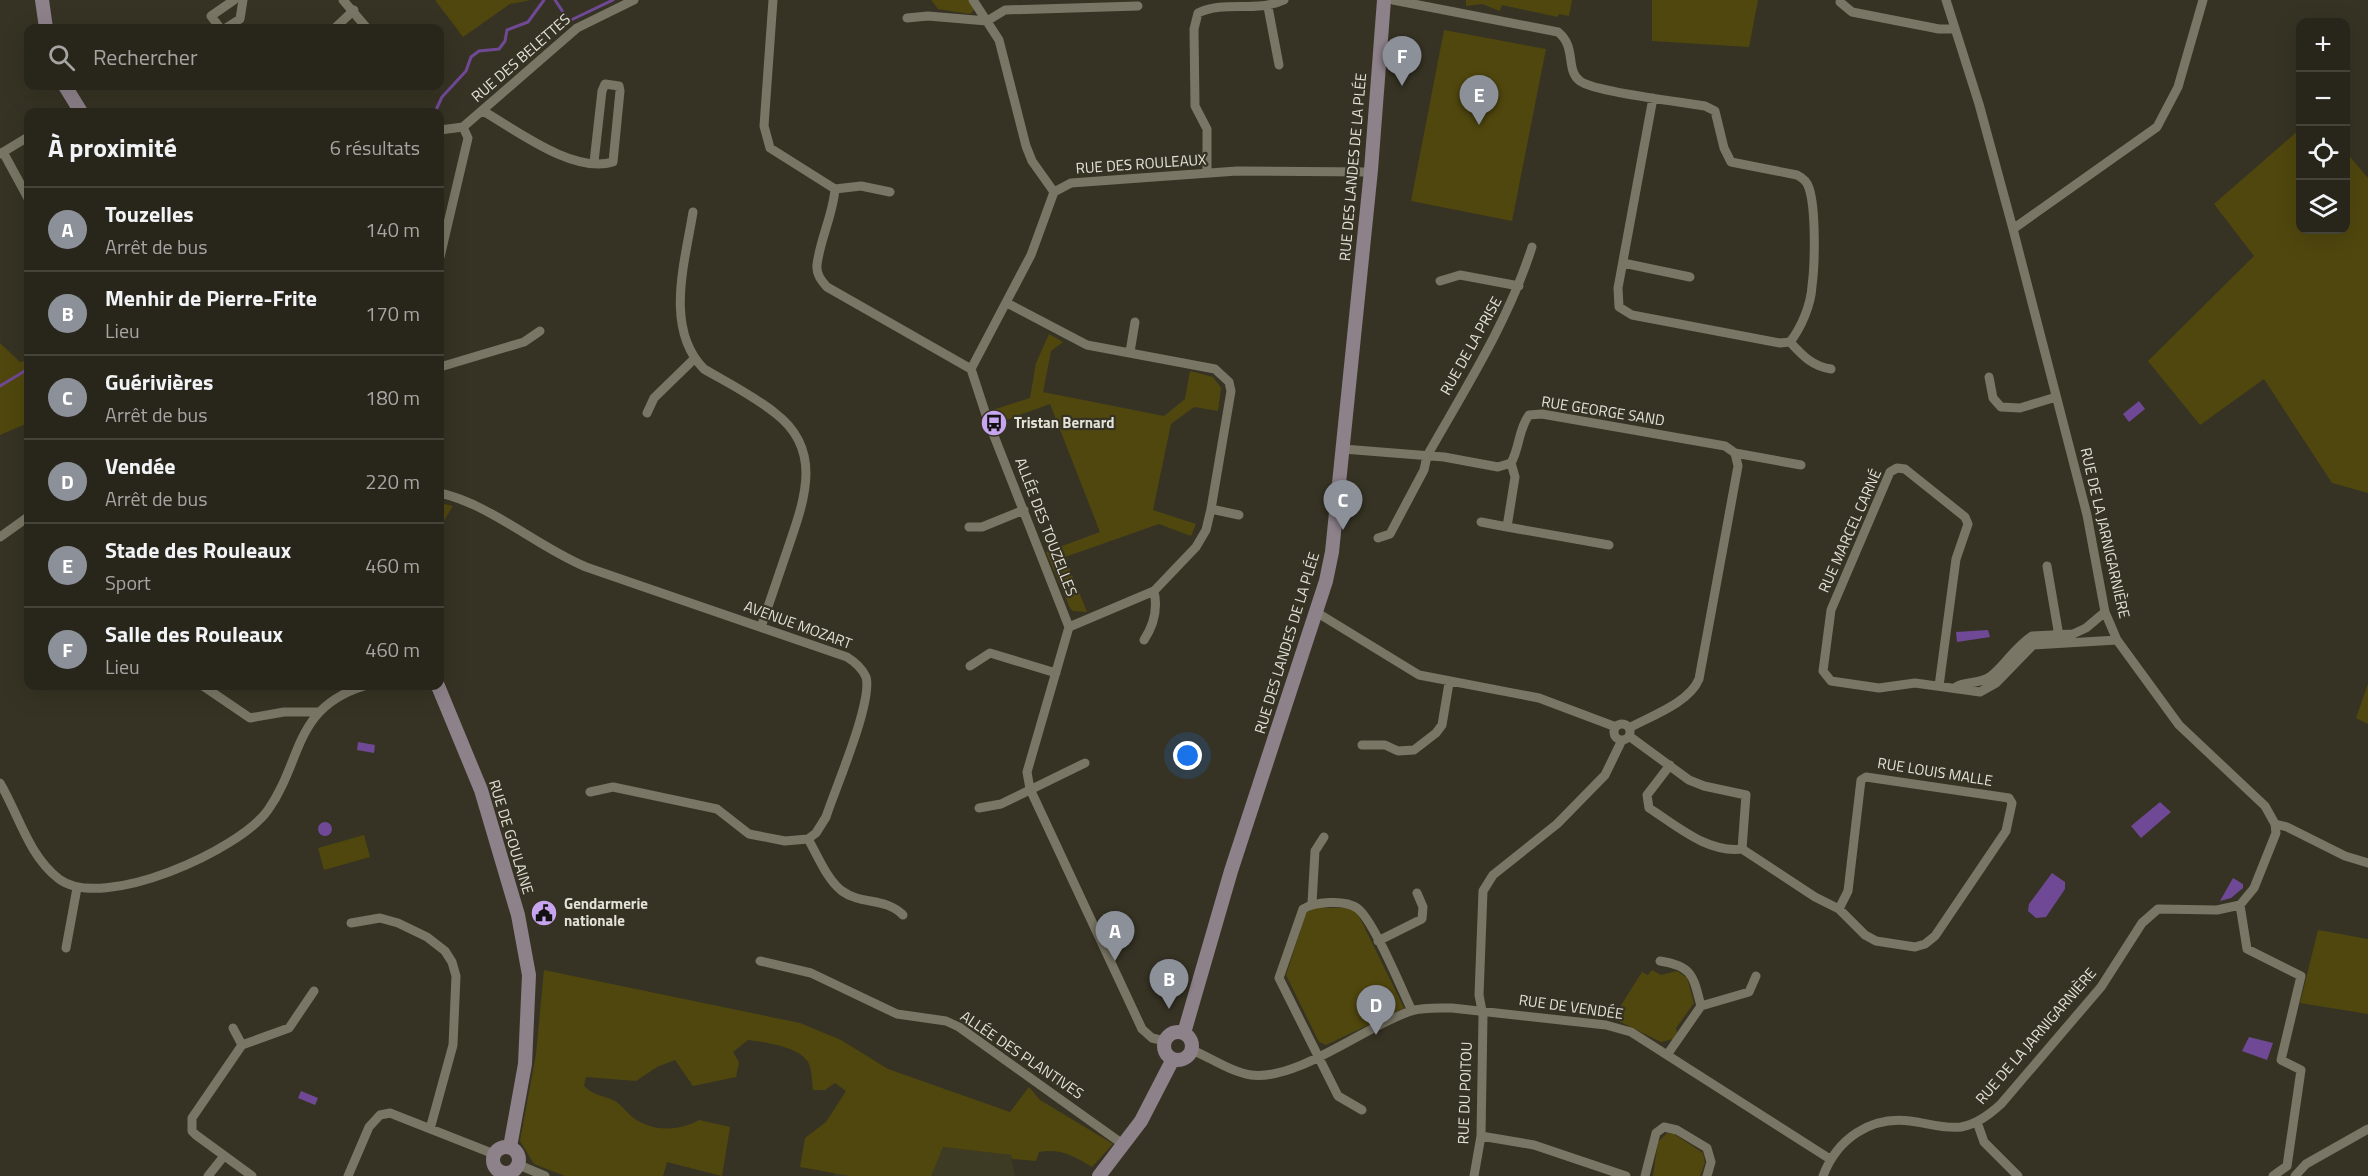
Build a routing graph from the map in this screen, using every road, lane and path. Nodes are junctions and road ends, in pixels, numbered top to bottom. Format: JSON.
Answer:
{"nodes":[{"id":1,"x":42,"y":0,"type":"edge"},
{"id":2,"x":234,"y":0,"type":"edge"},
{"id":3,"x":243,"y":0,"type":"edge"},
{"id":4,"x":344,"y":0,"type":"edge"},
{"id":5,"x":634,"y":0,"type":"edge"},
{"id":6,"x":774,"y":0,"type":"edge"},
{"id":7,"x":973,"y":0,"type":"edge"},
{"id":8,"x":1284,"y":0,"type":"edge"},
{"id":9,"x":1384,"y":0,"type":"edge"},
{"id":10,"x":1393,"y":0,"type":"edge"},
{"id":11,"x":1946,"y":0,"type":"edge"},
{"id":12,"x":2203,"y":0,"type":"edge"},
{"id":13,"x":1840,"y":2,"type":"dead end"},
{"id":14,"x":1036,"y":4,"type":"edge"},
{"id":15,"x":1138,"y":6,"type":"dead end"},
{"id":16,"x":1268,"y":7,"type":"junction"},
{"id":17,"x":354,"y":10,"type":"junction"},
{"id":18,"x":907,"y":18,"type":"dead end"},
{"id":19,"x":987,"y":21,"type":"junction"},
{"id":20,"x":45,"y":24,"type":"edge"},
{"id":21,"x":217,"y":24,"type":"edge"},
{"id":22,"x":232,"y":24,"type":"edge"},
{"id":23,"x":339,"y":24,"type":"edge"},
{"id":24,"x":364,"y":24,"type":"edge"},
{"id":25,"x":1955,"y":28,"type":"junction"},
{"id":26,"x":1279,"y":65,"type":"dead end"},
{"id":27,"x":67,"y":90,"type":"edge"},
{"id":28,"x":1653,"y":98,"type":"junction"},
{"id":29,"x":75,"y":108,"type":"edge"},
{"id":30,"x":483,"y":111,"type":"junction"},
{"id":31,"x":463,"y":127,"type":"junction"},
{"id":32,"x":444,"y":129,"type":"edge"},
{"id":33,"x":24,"y":139,"type":"edge"},
{"id":34,"x":1,"y":153,"type":"edge"},
{"id":35,"x":594,"y":162,"type":"junction"},
{"id":36,"x":1370,"y":172,"type":"junction"},
{"id":37,"x":1207,"y":173,"type":"junction"},
{"id":38,"x":835,"y":189,"type":"junction"},
{"id":39,"x":24,"y":191,"type":"edge"},
{"id":40,"x":890,"y":192,"type":"dead end"},
{"id":41,"x":1054,"y":192,"type":"junction"},
{"id":42,"x":693,"y":212,"type":"dead end"},
{"id":43,"x":2013,"y":229,"type":"junction"},
{"id":44,"x":444,"y":240,"type":"edge"},
{"id":45,"x":1532,"y":247,"type":"dead end"},
{"id":46,"x":1623,"y":263,"type":"junction"},
{"id":47,"x":1690,"y":277,"type":"dead end"},
{"id":48,"x":1440,"y":281,"type":"dead end"},
{"id":49,"x":1519,"y":286,"type":"junction"},
{"id":50,"x":1007,"y":303,"type":"junction"},
{"id":51,"x":1135,"y":322,"type":"dead end"},
{"id":52,"x":540,"y":331,"type":"dead end"},
{"id":53,"x":1790,"y":342,"type":"junction"},
{"id":54,"x":1130,"y":352,"type":"junction"},
{"id":55,"x":694,"y":359,"type":"junction"},
{"id":56,"x":444,"y":366,"type":"edge"},
{"id":57,"x":972,"y":369,"type":"junction"},
{"id":58,"x":1831,"y":369,"type":"dead end"},
{"id":59,"x":1989,"y":377,"type":"dead end"},
{"id":60,"x":2056,"y":397,"type":"junction"},
{"id":61,"x":647,"y":412,"type":"dead end"},
{"id":62,"x":1343,"y":449,"type":"junction"},
{"id":63,"x":1735,"y":453,"type":"junction"},
{"id":64,"x":1427,"y":456,"type":"junction"},
{"id":65,"x":1511,"y":463,"type":"junction"},
{"id":66,"x":1801,"y":465,"type":"dead end"},
{"id":67,"x":444,"y":494,"type":"edge"},
{"id":68,"x":1211,"y":509,"type":"junction"},
{"id":69,"x":1024,"y":510,"type":"junction"},
{"id":70,"x":1239,"y":515,"type":"dead end"},
{"id":71,"x":24,"y":520,"type":"edge"},
{"id":72,"x":1481,"y":522,"type":"dead end"},
{"id":73,"x":969,"y":527,"type":"dead end"},
{"id":74,"x":1507,"y":527,"type":"junction"},
{"id":75,"x":0,"y":537,"type":"edge"},
{"id":76,"x":1378,"y":538,"type":"dead end"},
{"id":77,"x":1609,"y":545,"type":"dead end"},
{"id":78,"x":2048,"y":566,"type":"dead end"},
{"id":79,"x":1154,"y":591,"type":"junction"},
{"id":80,"x":1316,"y":612,"type":"junction"},
{"id":81,"x":2105,"y":612,"type":"junction"},
{"id":82,"x":761,"y":627,"type":"junction"},
{"id":83,"x":1069,"y":627,"type":"junction"},
{"id":84,"x":2059,"y":636,"type":"junction"},
{"id":85,"x":1144,"y":640,"type":"dead end"},
{"id":86,"x":2117,"y":640,"type":"junction"},
{"id":87,"x":970,"y":666,"type":"dead end"},
{"id":88,"x":1056,"y":673,"type":"junction"},
{"id":89,"x":1449,"y":682,"type":"junction"},
{"id":90,"x":1939,"y":686,"type":"junction"},
{"id":91,"x":1956,"y":687,"type":"junction"},
{"id":92,"x":209,"y":690,"type":"edge"},
{"id":93,"x":350,"y":690,"type":"edge"},
{"id":94,"x":440,"y":690,"type":"edge"},
{"id":95,"x":319,"y":712,"type":"junction"},
{"id":96,"x":1626,"y":735,"type":"junction"},
{"id":97,"x":1362,"y":745,"type":"dead end"},
{"id":98,"x":1085,"y":763,"type":"dead end"},
{"id":99,"x":1670,"y":765,"type":"junction"},
{"id":100,"x":0,"y":783,"type":"edge"},
{"id":101,"x":1030,"y":789,"type":"junction"},
{"id":102,"x":590,"y":792,"type":"dead end"},
{"id":103,"x":979,"y":808,"type":"dead end"},
{"id":104,"x":2276,"y":824,"type":"junction"},
{"id":105,"x":1324,"y":837,"type":"dead end"},
{"id":106,"x":808,"y":839,"type":"junction"},
{"id":107,"x":1742,"y":849,"type":"junction"},
{"id":108,"x":2368,"y":863,"type":"edge"},
{"id":109,"x":77,"y":888,"type":"junction"},
{"id":110,"x":1416,"y":893,"type":"dead end"},
{"id":111,"x":1312,"y":903,"type":"junction"},
{"id":112,"x":2240,"y":906,"type":"junction"},
{"id":113,"x":1839,"y":909,"type":"junction"},
{"id":114,"x":903,"y":915,"type":"dead end"},
{"id":115,"x":351,"y":923,"type":"dead end"},
{"id":116,"x":1378,"y":941,"type":"junction"},
{"id":117,"x":66,"y":948,"type":"dead end"},
{"id":118,"x":760,"y":961,"type":"dead end"},
{"id":119,"x":1660,"y":961,"type":"dead end"},
{"id":120,"x":1756,"y":976,"type":"dead end"},
{"id":121,"x":314,"y":991,"type":"dead end"},
{"id":122,"x":1701,"y":1006,"type":"junction"},
{"id":123,"x":1412,"y":1011,"type":"junction"},
{"id":124,"x":1483,"y":1011,"type":"junction"},
{"id":125,"x":233,"y":1028,"type":"dead end"},
{"id":126,"x":1184,"y":1033,"type":"junction"},
{"id":127,"x":1165,"y":1041,"type":"junction"},
{"id":128,"x":242,"y":1045,"type":"junction"},
{"id":129,"x":1192,"y":1050,"type":"junction"},
{"id":130,"x":1667,"y":1054,"type":"junction"},
{"id":131,"x":1318,"y":1057,"type":"junction"},
{"id":132,"x":1173,"y":1059,"type":"junction"},
{"id":133,"x":1362,"y":1110,"type":"dead end"},
{"id":134,"x":1977,"y":1122,"type":"junction"},
{"id":135,"x":430,"y":1129,"type":"junction"},
{"id":136,"x":2368,"y":1129,"type":"edge"},
{"id":137,"x":1480,"y":1136,"type":"junction"},
{"id":138,"x":1124,"y":1145,"type":"junction"},
{"id":139,"x":510,"y":1147,"type":"junction"},
{"id":140,"x":494,"y":1154,"type":"junction"},
{"id":141,"x":224,"y":1156,"type":"junction"},
{"id":142,"x":1830,"y":1159,"type":"junction"},
{"id":143,"x":519,"y":1165,"type":"junction"},
{"id":144,"x":501,"y":1174,"type":"edge"},
{"id":145,"x":208,"y":1176,"type":"edge"},
{"id":146,"x":252,"y":1176,"type":"edge"},
{"id":147,"x":348,"y":1176,"type":"edge"},
{"id":148,"x":545,"y":1176,"type":"edge"},
{"id":149,"x":1099,"y":1176,"type":"edge"},
{"id":150,"x":1474,"y":1176,"type":"edge"},
{"id":151,"x":1626,"y":1176,"type":"edge"},
{"id":152,"x":1645,"y":1176,"type":"edge"},
{"id":153,"x":1707,"y":1176,"type":"edge"},
{"id":154,"x":1822,"y":1176,"type":"edge"},
{"id":155,"x":2018,"y":1176,"type":"edge"},
{"id":156,"x":2273,"y":1176,"type":"edge"},
{"id":157,"x":2295,"y":1176,"type":"edge"}],
"edges":[{"from":1,"to":20,"type":"street"},
{"from":2,"to":21,"type":"street"},
{"from":3,"to":22,"type":"street"},
{"from":4,"to":17,"type":"street"},
{"from":5,"to":30,"type":"street","name":"RUE DES BELETTES"},
{"from":6,"to":38,"type":"street"},
{"from":7,"to":19,"type":"street"},
{"from":8,"to":16,"type":"street"},
{"from":9,"to":36,"type":"street","name":"RUE DES LANDES DE LA PLÉE"},
{"from":10,"to":28,"type":"street"},
{"from":11,"to":25,"type":"street","name":"RUE DE LA JARNIGARNIÈRE"},
{"from":12,"to":43,"type":"street"},
{"from":13,"to":25,"type":"street"},
{"from":14,"to":15,"type":"street"},
{"from":14,"to":19,"type":"street"},
{"from":16,"to":26,"type":"street"},
{"from":16,"to":37,"type":"street"},
{"from":17,"to":23,"type":"street"},
{"from":17,"to":24,"type":"street"},
{"from":18,"to":19,"type":"street"},
{"from":19,"to":41,"type":"street"},
{"from":25,"to":43,"type":"street","name":"RUE DE LA JARNIGARNIÈRE"},
{"from":27,"to":29,"type":"street"},
{"from":28,"to":46,"type":"street"},
{"from":28,"to":53,"type":"street"},
{"from":30,"to":31,"type":"street","name":"RUE DES BELETTES"},
{"from":30,"to":35,"type":"street"},
{"from":31,"to":32,"type":"street"},
{"from":31,"to":44,"type":"street"},
{"from":33,"to":34,"type":"street"},
{"from":34,"to":39,"type":"street"},
{"from":35,"to":35,"type":"street"},
{"from":36,"to":37,"type":"street","name":"RUE DES ROULEAUX"},
{"from":36,"to":62,"type":"street","name":"RUE DES LANDES DE LA PLÉE"},
{"from":37,"to":41,"type":"street","name":"RUE DES ROULEAUX"},
{"from":38,"to":40,"type":"street"},
{"from":38,"to":57,"type":"street"},
{"from":41,"to":50,"type":"street"},
{"from":42,"to":55,"type":"street"},
{"from":43,"to":60,"type":"street","name":"RUE DE LA JARNIGARNIÈRE"},
{"from":45,"to":49,"type":"street","name":"RUE DE LA PRISE"},
{"from":46,"to":47,"type":"street"},
{"from":46,"to":53,"type":"street"},
{"from":48,"to":49,"type":"street"},
{"from":49,"to":64,"type":"street","name":"RUE DE LA PRISE"},
{"from":50,"to":54,"type":"street"},
{"from":50,"to":57,"type":"street"},
{"from":51,"to":54,"type":"street"},
{"from":52,"to":56,"type":"street"},
{"from":53,"to":58,"type":"street"},
{"from":54,"to":68,"type":"street"},
{"from":55,"to":61,"type":"street"},
{"from":55,"to":82,"type":"street"},
{"from":57,"to":69,"type":"street","name":"ALLÉE DES TOUZELLES"},
{"from":59,"to":60,"type":"street"},
{"from":60,"to":81,"type":"street","name":"RUE DE LA JARNIGARNIÈRE"},
{"from":62,"to":64,"type":"street"},
{"from":62,"to":80,"type":"street","name":"RUE DES LANDES DE LA PLÉE"},
{"from":63,"to":65,"type":"street","name":"RUE GEORGE SAND"},
{"from":63,"to":66,"type":"street","name":"RUE GEORGE SAND"},
{"from":63,"to":96,"type":"street"},
{"from":64,"to":65,"type":"street"},
{"from":64,"to":76,"type":"street","name":"RUE DE LA PRISE"},
{"from":65,"to":74,"type":"street","name":"RUE GEORGE SAND"},
{"from":67,"to":82,"type":"street","name":"AVENUE MOZART"},
{"from":68,"to":70,"type":"street"},
{"from":68,"to":79,"type":"street"},
{"from":69,"to":73,"type":"street"},
{"from":69,"to":83,"type":"street","name":"ALLÉE DES TOUZELLES"},
{"from":71,"to":75,"type":"street"},
{"from":72,"to":74,"type":"street"},
{"from":74,"to":77,"type":"street"},
{"from":78,"to":84,"type":"street"},
{"from":79,"to":83,"type":"street"},
{"from":79,"to":85,"type":"street"},
{"from":80,"to":89,"type":"street"},
{"from":80,"to":126,"type":"street","name":"RUE DES LANDES DE LA PLÉE"},
{"from":81,"to":84,"type":"street","name":"RUE MARCEL CARNÉ"},
{"from":81,"to":86,"type":"street","name":"RUE DE LA JARNIGARNIÈRE"},
{"from":82,"to":106,"type":"street","name":"AVENUE MOZART"},
{"from":83,"to":88,"type":"street"},
{"from":84,"to":91,"type":"street","name":"RUE MARCEL CARNÉ"},
{"from":86,"to":91,"type":"street","name":"RUE MARCEL CARNÉ"},
{"from":86,"to":104,"type":"street","name":"RUE DE LA JARNIGARNIÈRE"},
{"from":87,"to":88,"type":"street"},
{"from":88,"to":101,"type":"street"},
{"from":89,"to":96,"type":"street"},
{"from":89,"to":97,"type":"street"},
{"from":90,"to":90,"type":"street","name":"RUE MARCEL CARNÉ"},
{"from":90,"to":91,"type":"street","name":"RUE MARCEL CARNÉ"},
{"from":92,"to":95,"type":"street"},
{"from":93,"to":95,"type":"street"},
{"from":94,"to":139,"type":"street","name":"RUE DE GOULAINE"},
{"from":95,"to":109,"type":"street"},
{"from":96,"to":99,"type":"street"},
{"from":96,"to":124,"type":"street","name":"RUE DU POITOU"},
{"from":98,"to":101,"type":"street"},
{"from":99,"to":107,"type":"street"},
{"from":99,"to":107,"type":"street"},
{"from":100,"to":109,"type":"street"},
{"from":101,"to":103,"type":"street"},
{"from":101,"to":127,"type":"street"},
{"from":102,"to":106,"type":"street"},
{"from":104,"to":108,"type":"street"},
{"from":104,"to":112,"type":"street"},
{"from":105,"to":111,"type":"street"},
{"from":106,"to":114,"type":"street"},
{"from":107,"to":113,"type":"street","name":"RUE LOUIS MALLE"},
{"from":109,"to":117,"type":"street"},
{"from":110,"to":116,"type":"street"},
{"from":111,"to":116,"type":"street"},
{"from":111,"to":131,"type":"street"},
{"from":112,"to":134,"type":"street","name":"RUE DE LA JARNIGARNIÈRE"},
{"from":112,"to":156,"type":"street"},
{"from":113,"to":113,"type":"street","name":"RUE LOUIS MALLE"},
{"from":115,"to":135,"type":"street"},
{"from":116,"to":123,"type":"street"},
{"from":118,"to":138,"type":"street","name":"ALLÉE DES PLANTIVES"},
{"from":119,"to":122,"type":"street"},
{"from":120,"to":122,"type":"street"},
{"from":121,"to":128,"type":"street"},
{"from":122,"to":130,"type":"street"},
{"from":123,"to":124,"type":"street","name":"RUE DE VENDÉE"},
{"from":123,"to":131,"type":"street","name":"RUE DE VENDÉE"},
{"from":124,"to":130,"type":"street","name":"RUE DE VENDÉE"},
{"from":124,"to":137,"type":"street","name":"RUE DU POITOU"},
{"from":125,"to":128,"type":"street"},
{"from":126,"to":127,"type":"street"},
{"from":126,"to":129,"type":"street"},
{"from":127,"to":132,"type":"street"},
{"from":128,"to":141,"type":"street"},
{"from":129,"to":131,"type":"street","name":"RUE DE VENDÉE"},
{"from":129,"to":132,"type":"street"},
{"from":130,"to":142,"type":"street","name":"RUE DE VENDÉE"},
{"from":131,"to":133,"type":"street"},
{"from":132,"to":138,"type":"street"},
{"from":134,"to":142,"type":"street","name":"RUE DE LA JARNIGARNIÈRE"},
{"from":134,"to":155,"type":"street"},
{"from":135,"to":140,"type":"street"},
{"from":135,"to":147,"type":"street"},
{"from":136,"to":157,"type":"street"},
{"from":137,"to":150,"type":"street","name":"RUE DU POITOU"},
{"from":137,"to":151,"type":"street"},
{"from":138,"to":149,"type":"street"},
{"from":139,"to":140,"type":"street"},
{"from":139,"to":143,"type":"street"},
{"from":140,"to":144,"type":"street"},
{"from":141,"to":145,"type":"street"},
{"from":141,"to":146,"type":"street"},
{"from":142,"to":154,"type":"street","name":"RUE DE LA JARNIGARNIÈRE"},
{"from":143,"to":144,"type":"street"},
{"from":143,"to":148,"type":"street"},
{"from":152,"to":153,"type":"street"}]}
